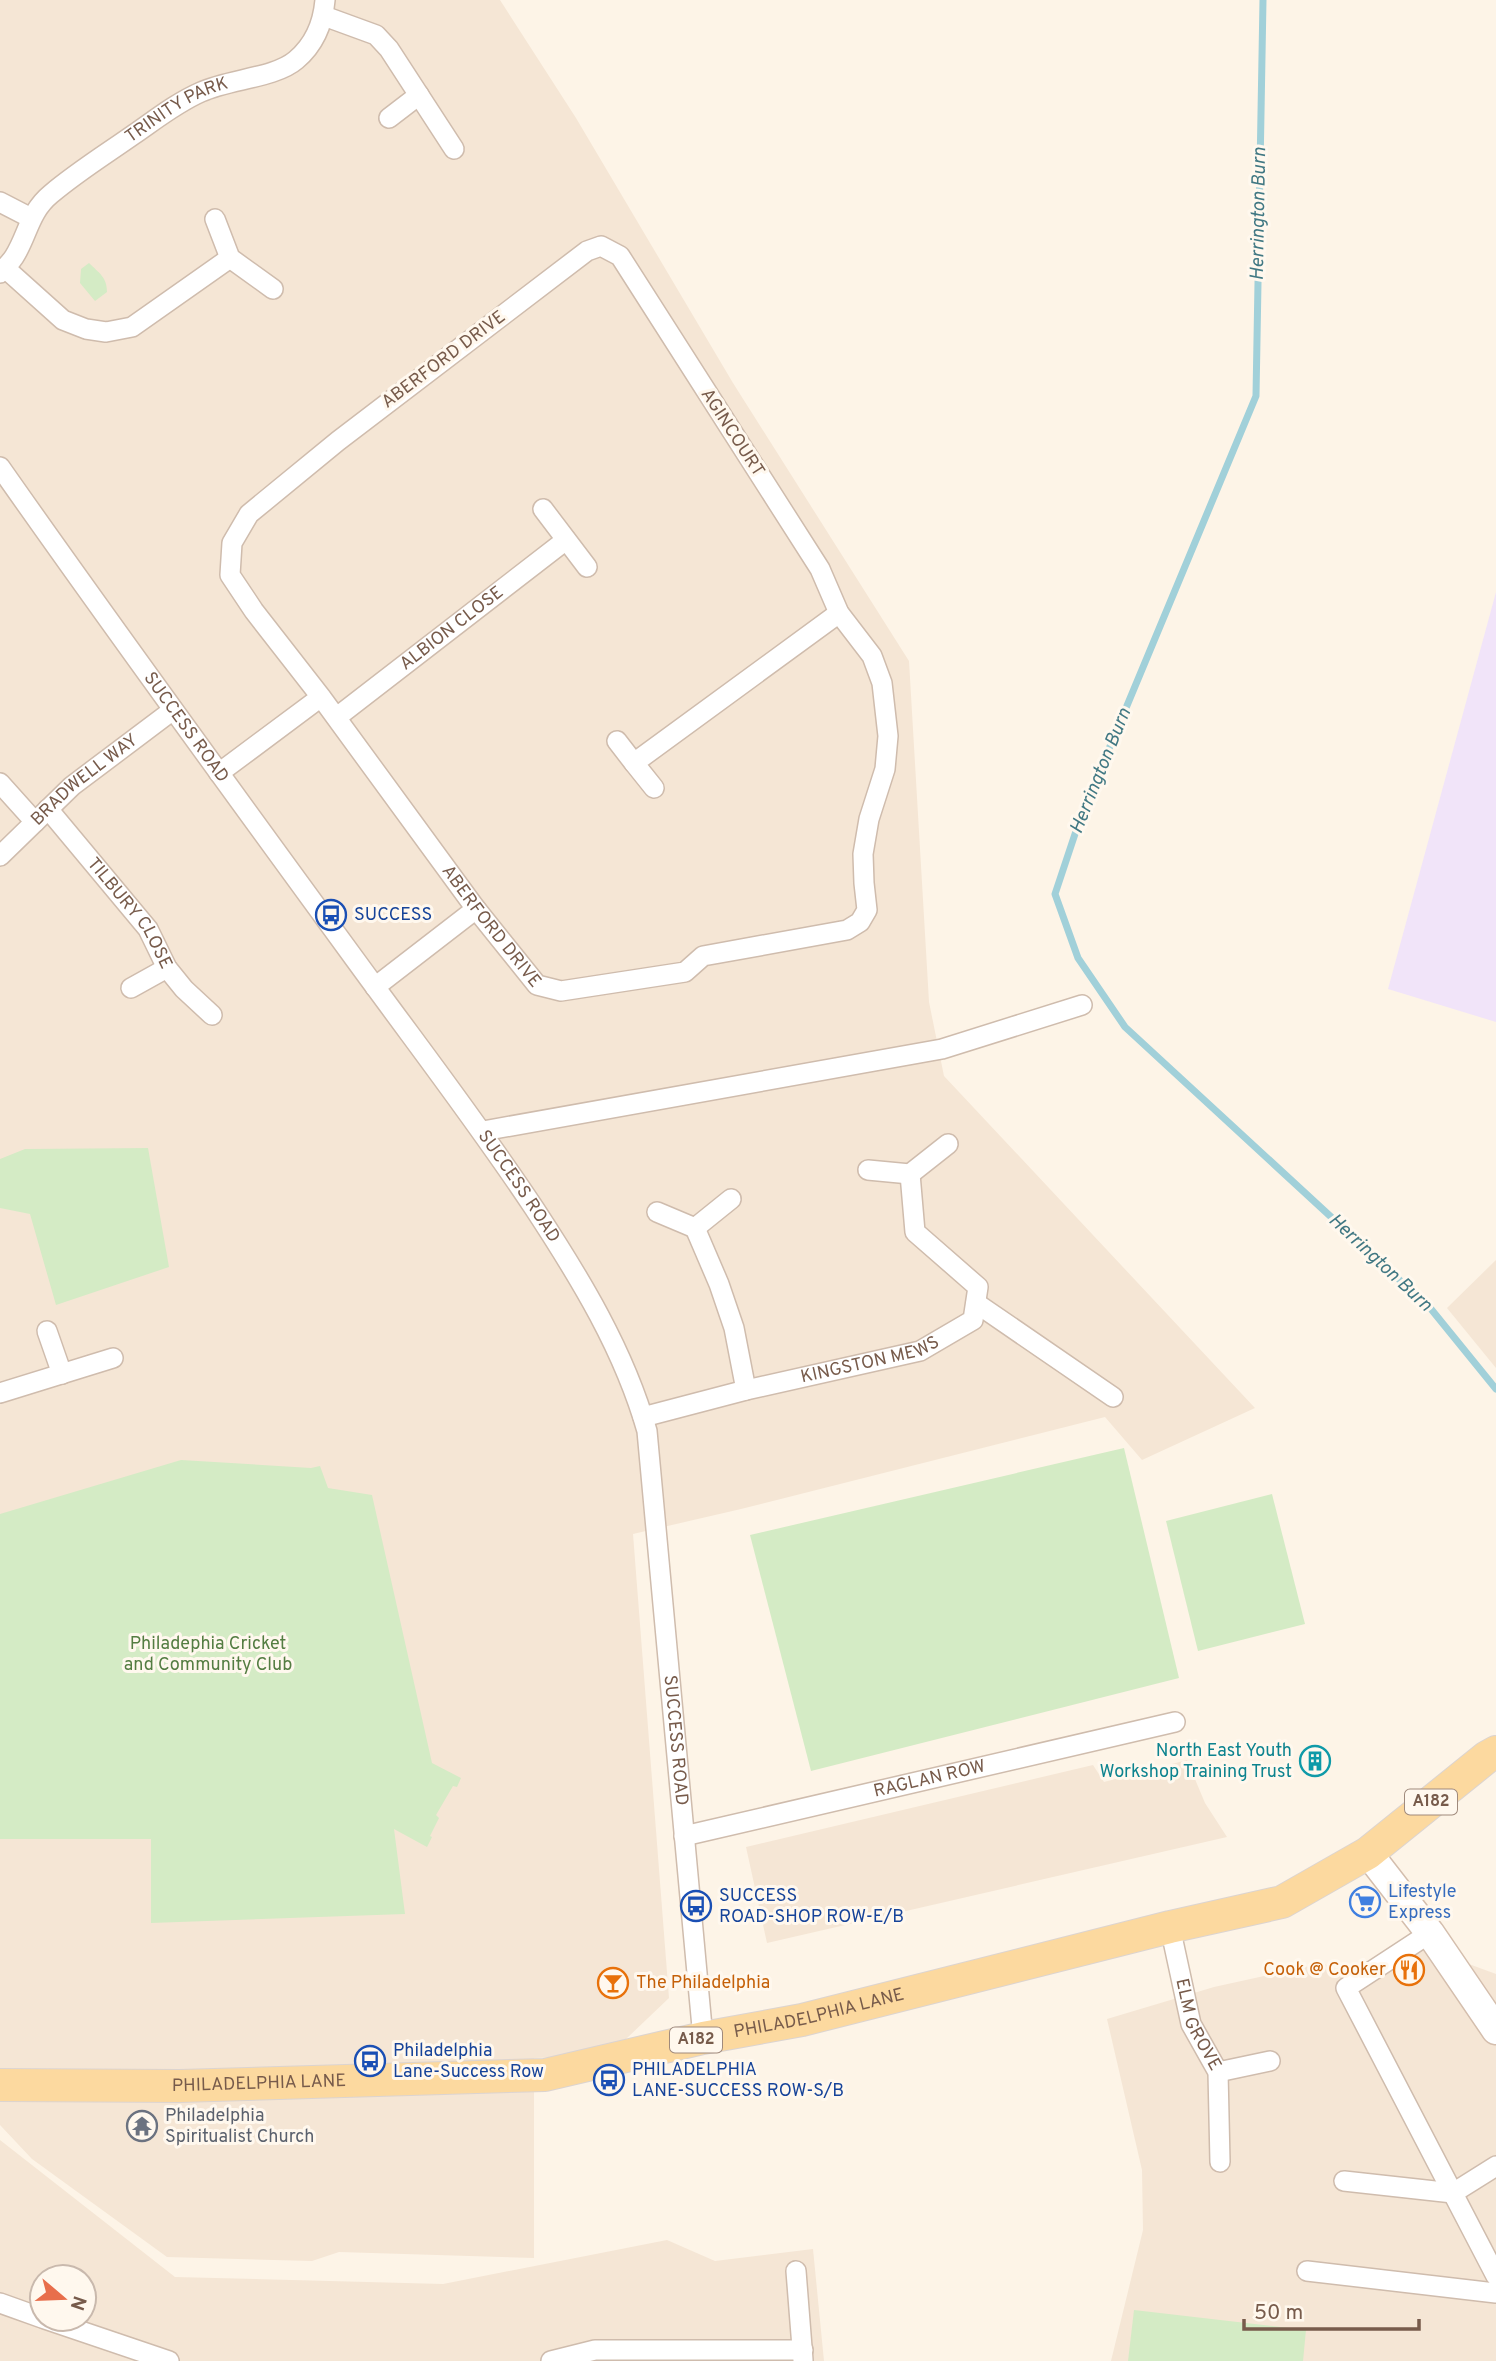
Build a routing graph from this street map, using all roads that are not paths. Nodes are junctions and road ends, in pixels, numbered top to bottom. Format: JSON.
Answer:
{"nodes":[{"id":1,"x":324,"y":8,"type":"edge"},
{"id":2,"x":419,"y":95,"type":"junction"},
{"id":3,"x":389,"y":118,"type":"dead end"},
{"id":4,"x":454,"y":149,"type":"dead end"},
{"id":5,"x":0,"y":202,"type":"edge"},
{"id":6,"x":31,"y":218,"type":"junction"},
{"id":7,"x":215,"y":219,"type":"dead end"},
{"id":8,"x":620,"y":256,"type":"joint"},
{"id":9,"x":230,"y":258,"type":"junction"},
{"id":10,"x":2,"y":271,"type":"edge"},
{"id":11,"x":272,"y":289,"type":"dead end"},
{"id":12,"x":0,"y":467,"type":"edge"},
{"id":13,"x":543,"y":509,"type":"dead end"},
{"id":14,"x":566,"y":540,"type":"junction"},
{"id":15,"x":587,"y":567,"type":"dead end"},
{"id":16,"x":839,"y":613,"type":"junction"},
{"id":17,"x":321,"y":697,"type":"junction"},
{"id":18,"x":173,"y":710,"type":"junction"},
{"id":19,"x":337,"y":716,"type":"junction"},
{"id":20,"x":617,"y":741,"type":"dead end"},
{"id":21,"x":634,"y":763,"type":"junction"},
{"id":22,"x":219,"y":773,"type":"junction"},
{"id":23,"x":0,"y":783,"type":"edge"},
{"id":24,"x":653,"y":788,"type":"dead end"},
{"id":25,"x":42,"y":815,"type":"junction"},
{"id":26,"x":0,"y":856,"type":"edge"},
{"id":27,"x":476,"y":909,"type":"junction"},
{"id":28,"x":860,"y":922,"type":"joint"},
{"id":29,"x":167,"y":968,"type":"junction"},
{"id":30,"x":375,"y":987,"type":"junction"},
{"id":31,"x":131,"y":988,"type":"dead end"},
{"id":32,"x":1082,"y":1005,"type":"dead end"},
{"id":33,"x":212,"y":1014,"type":"dead end"},
{"id":34,"x":483,"y":1131,"type":"junction"},
{"id":35,"x":948,"y":1144,"type":"dead end"},
{"id":36,"x":868,"y":1170,"type":"dead end"},
{"id":37,"x":910,"y":1174,"type":"junction"},
{"id":38,"x":731,"y":1199,"type":"dead end"},
{"id":39,"x":657,"y":1212,"type":"dead end"},
{"id":40,"x":695,"y":1228,"type":"junction"},
{"id":41,"x":976,"y":1303,"type":"junction"},
{"id":42,"x":47,"y":1331,"type":"dead end"},
{"id":43,"x":113,"y":1358,"type":"dead end"},
{"id":44,"x":62,"y":1374,"type":"junction"},
{"id":45,"x":746,"y":1390,"type":"junction"},
{"id":46,"x":0,"y":1394,"type":"edge"},
{"id":47,"x":1113,"y":1397,"type":"dead end"},
{"id":48,"x":643,"y":1417,"type":"junction"},
{"id":49,"x":1175,"y":1722,"type":"dead end"},
{"id":50,"x":1496,"y":1752,"type":"edge"},
{"id":51,"x":684,"y":1836,"type":"junction"},
{"id":52,"x":1368,"y":1853,"type":"junction"},
{"id":53,"x":1170,"y":1927,"type":"junction"},
{"id":54,"x":1430,"y":1933,"type":"junction"},
{"id":55,"x":1496,"y":2030,"type":"edge"},
{"id":56,"x":703,"y":2038,"type":"junction"},
{"id":57,"x":1270,"y":2061,"type":"dead end"},
{"id":58,"x":1218,"y":2072,"type":"junction"},
{"id":59,"x":0,"y":2085,"type":"edge"},
{"id":60,"x":1220,"y":2162,"type":"dead end"},
{"id":61,"x":1496,"y":2166,"type":"edge"},
{"id":62,"x":1344,"y":2182,"type":"dead end"},
{"id":63,"x":1453,"y":2193,"type":"junction"},
{"id":64,"x":796,"y":2271,"type":"dead end"},
{"id":65,"x":1307,"y":2271,"type":"dead end"},
{"id":66,"x":1496,"y":2276,"type":"edge"},
{"id":67,"x":1496,"y":2293,"type":"edge"},
{"id":68,"x":0,"y":2304,"type":"edge"},
{"id":69,"x":28,"y":2313,"type":"edge"},
{"id":70,"x":76,"y":2333,"type":"edge"},
{"id":71,"x":120,"y":2353,"type":"edge"},
{"id":72,"x":803,"y":2355,"type":"edge"},
{"id":73,"x":169,"y":2361,"type":"edge"},
{"id":74,"x":551,"y":2361,"type":"edge"}],
"edges":[{"from":1,"to":2,"type":"street","name":"TRINITY PARK"},
{"from":1,"to":6,"type":"street","name":"TRINITY PARK"},
{"from":2,"to":3,"type":"street"},
{"from":2,"to":4,"type":"street","name":"TRINITY PARK"},
{"from":5,"to":6,"type":"street"},
{"from":6,"to":10,"type":"street","name":"TRINITY PARK"},
{"from":7,"to":9,"type":"street"},
{"from":8,"to":16,"type":"street","name":"AGINCOURT"},
{"from":8,"to":17,"type":"street","name":"ABERFORD DRIVE"},
{"from":9,"to":10,"type":"street","name":"TRINITY PARK"},
{"from":9,"to":11,"type":"street"},
{"from":12,"to":18,"type":"street","name":"SUCCESS ROAD"},
{"from":13,"to":14,"type":"street"},
{"from":14,"to":15,"type":"street"},
{"from":14,"to":19,"type":"street","name":"ALBION CLOSE"},
{"from":16,"to":21,"type":"street"},
{"from":16,"to":28,"type":"street","name":"AGINCOURT"},
{"from":17,"to":19,"type":"street","name":"ABERFORD DRIVE"},
{"from":17,"to":22,"type":"street"},
{"from":18,"to":22,"type":"street","name":"SUCCESS ROAD"},
{"from":18,"to":25,"type":"street","name":"BRADWELL WAY"},
{"from":19,"to":27,"type":"street","name":"ABERFORD DRIVE"},
{"from":20,"to":21,"type":"street"},
{"from":21,"to":24,"type":"street"},
{"from":22,"to":30,"type":"street","name":"SUCCESS ROAD"},
{"from":23,"to":25,"type":"street","name":"TILBURY CLOSE"},
{"from":25,"to":26,"type":"street","name":"BRADWELL WAY"},
{"from":25,"to":29,"type":"street","name":"TILBURY CLOSE"},
{"from":27,"to":28,"type":"street","name":"ABERFORD DRIVE"},
{"from":27,"to":30,"type":"street"},
{"from":29,"to":31,"type":"street"},
{"from":29,"to":33,"type":"street","name":"TILBURY CLOSE"},
{"from":30,"to":34,"type":"street","name":"SUCCESS ROAD"},
{"from":32,"to":34,"type":"street"},
{"from":34,"to":48,"type":"street","name":"SUCCESS ROAD"},
{"from":35,"to":37,"type":"street"},
{"from":36,"to":37,"type":"street"},
{"from":37,"to":41,"type":"street"},
{"from":38,"to":40,"type":"street"},
{"from":39,"to":40,"type":"street"},
{"from":40,"to":45,"type":"street"},
{"from":41,"to":45,"type":"street","name":"KINGSTON MEWS"},
{"from":41,"to":47,"type":"street"},
{"from":42,"to":44,"type":"street"},
{"from":43,"to":44,"type":"street"},
{"from":44,"to":46,"type":"street"},
{"from":45,"to":48,"type":"street","name":"KINGSTON MEWS"},
{"from":48,"to":51,"type":"street","name":"SUCCESS ROAD"},
{"from":49,"to":51,"type":"street","name":"RAGLAN ROW"},
{"from":50,"to":52,"type":"main road","number":"A182"},
{"from":51,"to":56,"type":"street","name":"SUCCESS ROAD"},
{"from":52,"to":53,"type":"main road","name":"PHILADELPHIA LANE","number":"A182"},
{"from":52,"to":54,"type":"main road"},
{"from":53,"to":56,"type":"main road","name":"PHILADELPHIA LANE","number":"A182"},
{"from":53,"to":58,"type":"street","name":"ELM GROVE"},
{"from":54,"to":55,"type":"main road"},
{"from":54,"to":63,"type":"street"},
{"from":56,"to":59,"type":"main road","name":"PHILADELPHIA LANE","number":"A182"},
{"from":57,"to":58,"type":"street"},
{"from":58,"to":60,"type":"street","name":"ELM GROVE"},
{"from":61,"to":63,"type":"street"},
{"from":62,"to":63,"type":"street"},
{"from":63,"to":66,"type":"street"},
{"from":64,"to":72,"type":"street"},
{"from":65,"to":67,"type":"street"},
{"from":68,"to":69,"type":"street"},
{"from":70,"to":71,"type":"street"},
{"from":71,"to":73,"type":"street"},
{"from":72,"to":74,"type":"street"}]}
